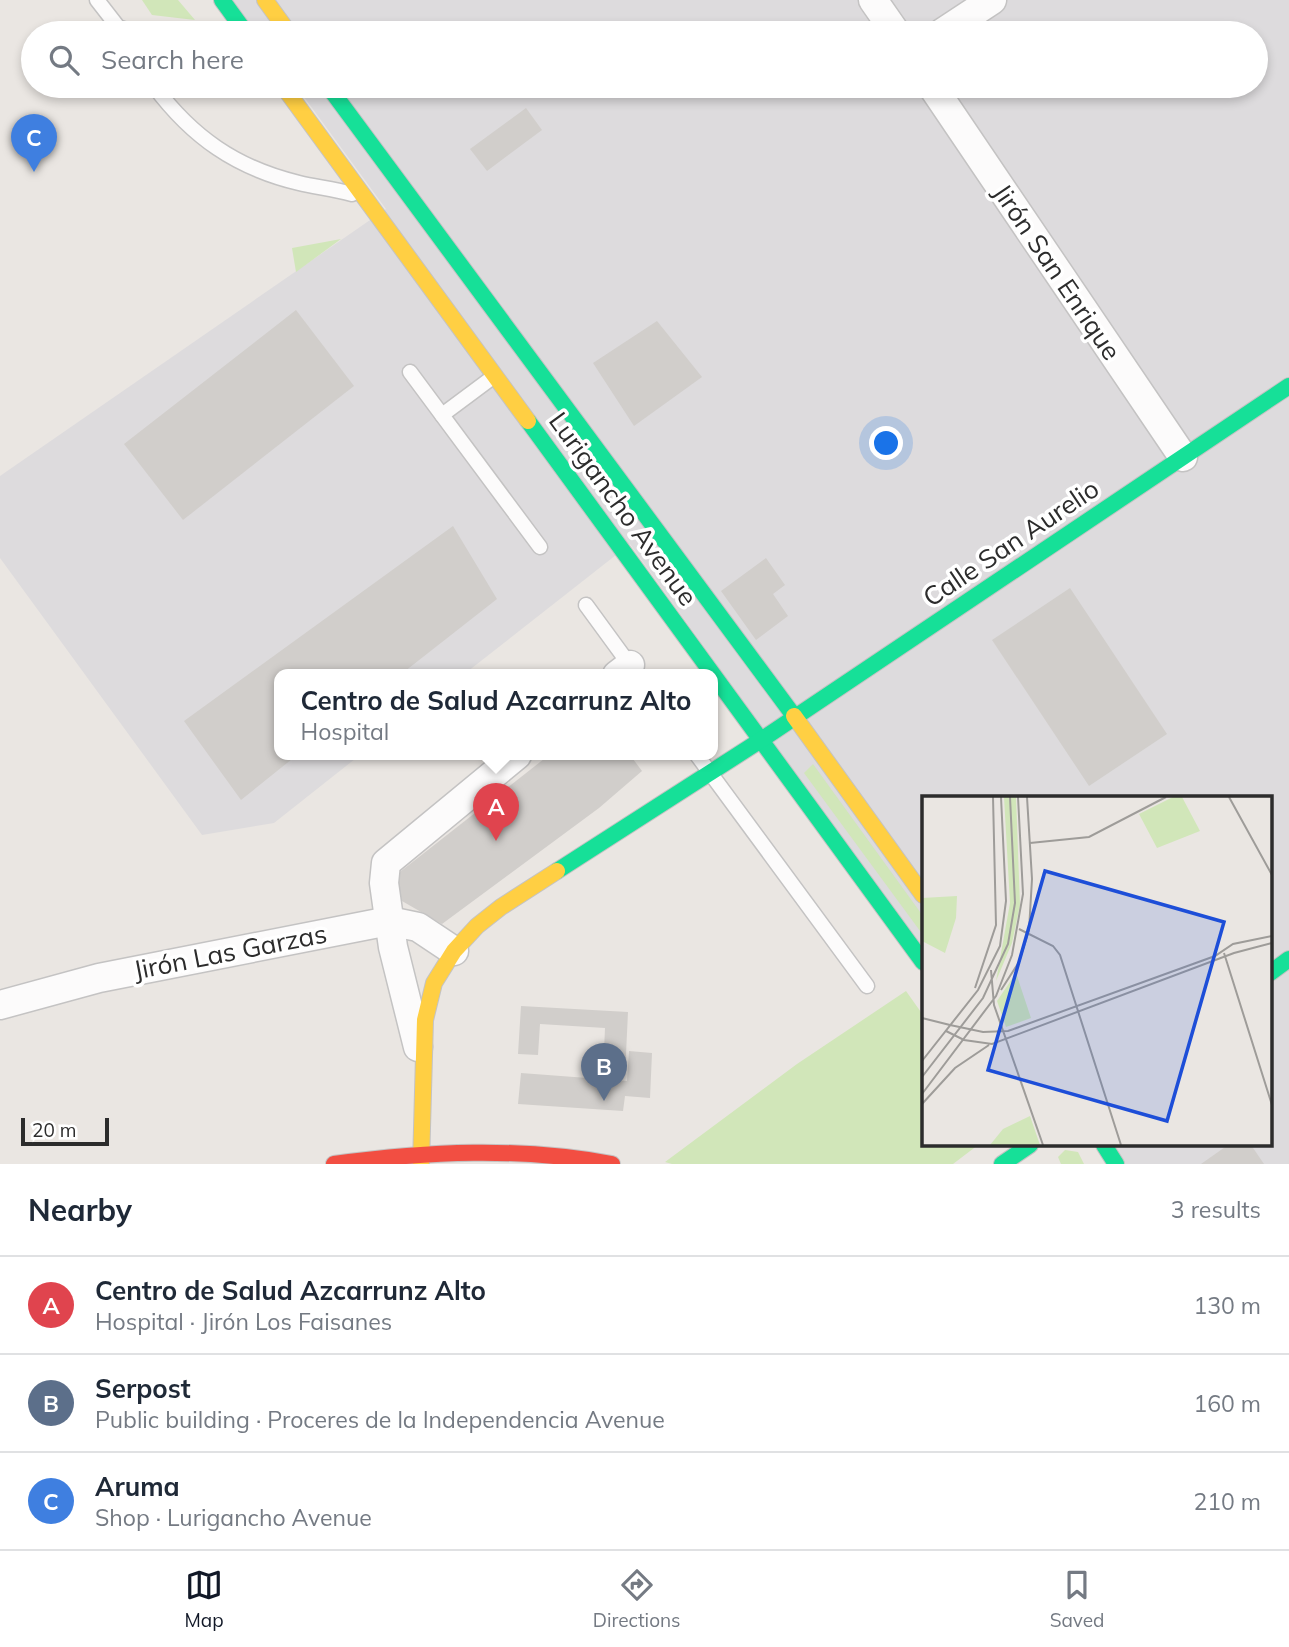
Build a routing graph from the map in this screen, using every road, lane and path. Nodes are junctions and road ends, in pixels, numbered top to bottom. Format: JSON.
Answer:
{"nodes":[{"id":1,"x":97,"y":0,"type":"edge"},
{"id":2,"x":222,"y":0,"type":"edge"},
{"id":3,"x":265,"y":0,"type":"edge"},
{"id":4,"x":873,"y":0,"type":"edge"},
{"id":5,"x":992,"y":0,"type":"edge"},
{"id":6,"x":113,"y":21,"type":"edge"},
{"id":7,"x":237,"y":21,"type":"edge"},
{"id":8,"x":280,"y":21,"type":"edge"},
{"id":9,"x":888,"y":21,"type":"edge"},
{"id":10,"x":960,"y":21,"type":"edge"},
{"id":11,"x":165,"y":98,"type":"edge"},
{"id":12,"x":292,"y":98,"type":"edge"},
{"id":13,"x":337,"y":98,"type":"edge"},
{"id":14,"x":940,"y":98,"type":"edge"},
{"id":15,"x":361,"y":196,"type":"junction"},
{"id":16,"x":410,"y":372,"type":"dead end"},
{"id":17,"x":494,"y":376,"type":"junction"},
{"id":18,"x":1289,"y":386,"type":"edge"},
{"id":19,"x":442,"y":415,"type":"junction"},
{"id":20,"x":1183,"y":457,"type":"junction"},
{"id":21,"x":540,"y":547,"type":"dead end"},
{"id":22,"x":586,"y":605,"type":"dead end"},
{"id":23,"x":627,"y":669,"type":"edge"},
{"id":24,"x":709,"y":669,"type":"edge"},
{"id":25,"x":718,"y":681,"type":"edge"},
{"id":26,"x":795,"y":716,"type":"junction"},
{"id":27,"x":761,"y":740,"type":"junction"},
{"id":28,"x":511,"y":760,"type":"edge"},
{"id":29,"x":701,"y":760,"type":"edge"},
{"id":30,"x":710,"y":773,"type":"junction"},
{"id":31,"x":922,"y":894,"type":"edge"},
{"id":32,"x":389,"y":921,"type":"junction"},
{"id":33,"x":454,"y":951,"type":"junction"},
{"id":34,"x":1289,"y":959,"type":"edge"},
{"id":35,"x":922,"y":961,"type":"edge"},
{"id":36,"x":1272,"y":972,"type":"edge"},
{"id":37,"x":867,"y":986,"type":"dead end"},
{"id":38,"x":0,"y":1005,"type":"edge"},
{"id":39,"x":424,"y":1070,"type":"junction"},
{"id":40,"x":1029,"y":1146,"type":"edge"},
{"id":41,"x":1105,"y":1146,"type":"edge"},
{"id":42,"x":422,"y":1159,"type":"edge"},
{"id":43,"x":334,"y":1164,"type":"edge"},
{"id":44,"x":612,"y":1164,"type":"edge"},
{"id":45,"x":1002,"y":1164,"type":"edge"},
{"id":46,"x":1116,"y":1164,"type":"edge"}],
"edges":[{"from":1,"to":6,"type":"lane"},
{"from":2,"to":7,"type":"main road"},
{"from":3,"to":8,"type":"main road"},
{"from":4,"to":9,"type":"street"},
{"from":5,"to":10,"type":"street"},
{"from":11,"to":15,"type":"lane"},
{"from":12,"to":15,"type":"main road","name":"Lurigancho Avenue"},
{"from":13,"to":26,"type":"main road","name":"Lurigancho Avenue"},
{"from":14,"to":20,"type":"street","name":"Jirón San Enrique"},
{"from":15,"to":17,"type":"main road","name":"Lurigancho Avenue"},
{"from":16,"to":19,"type":"lane"},
{"from":17,"to":19,"type":"lane"},
{"from":17,"to":24,"type":"main road","name":"Lurigancho Avenue"},
{"from":18,"to":20,"type":"main road","name":"Calle San Aurelio"},
{"from":19,"to":21,"type":"lane"},
{"from":20,"to":26,"type":"main road","name":"Calle San Aurelio"},
{"from":22,"to":23,"type":"lane"},
{"from":25,"to":27,"type":"main road","name":"Lurigancho Avenue"},
{"from":26,"to":27,"type":"main road","name":"Calle San Aurelio"},
{"from":26,"to":31,"type":"main road","name":"Lurigancho Avenue"},
{"from":27,"to":30,"type":"main road","name":"Calle San Aurelio"},
{"from":27,"to":35,"type":"main road","name":"Lurigancho Avenue"},
{"from":28,"to":32,"type":"street"},
{"from":29,"to":30,"type":"lane"},
{"from":30,"to":33,"type":"main road","name":"Calle San Aurelio"},
{"from":30,"to":37,"type":"lane"},
{"from":32,"to":33,"type":"street","name":"Jirón Las Garzas"},
{"from":32,"to":38,"type":"street","name":"Jirón Las Garzas"},
{"from":32,"to":39,"type":"street"},
{"from":33,"to":39,"type":"main road","name":"Calle San Aurelio"},
{"from":34,"to":36,"type":"main road"},
{"from":39,"to":42,"type":"main road","name":"Calle San Aurelio"},
{"from":40,"to":45,"type":"main road"},
{"from":41,"to":46,"type":"main road"},
{"from":42,"to":43,"type":"main road"},
{"from":42,"to":44,"type":"main road"}]}
